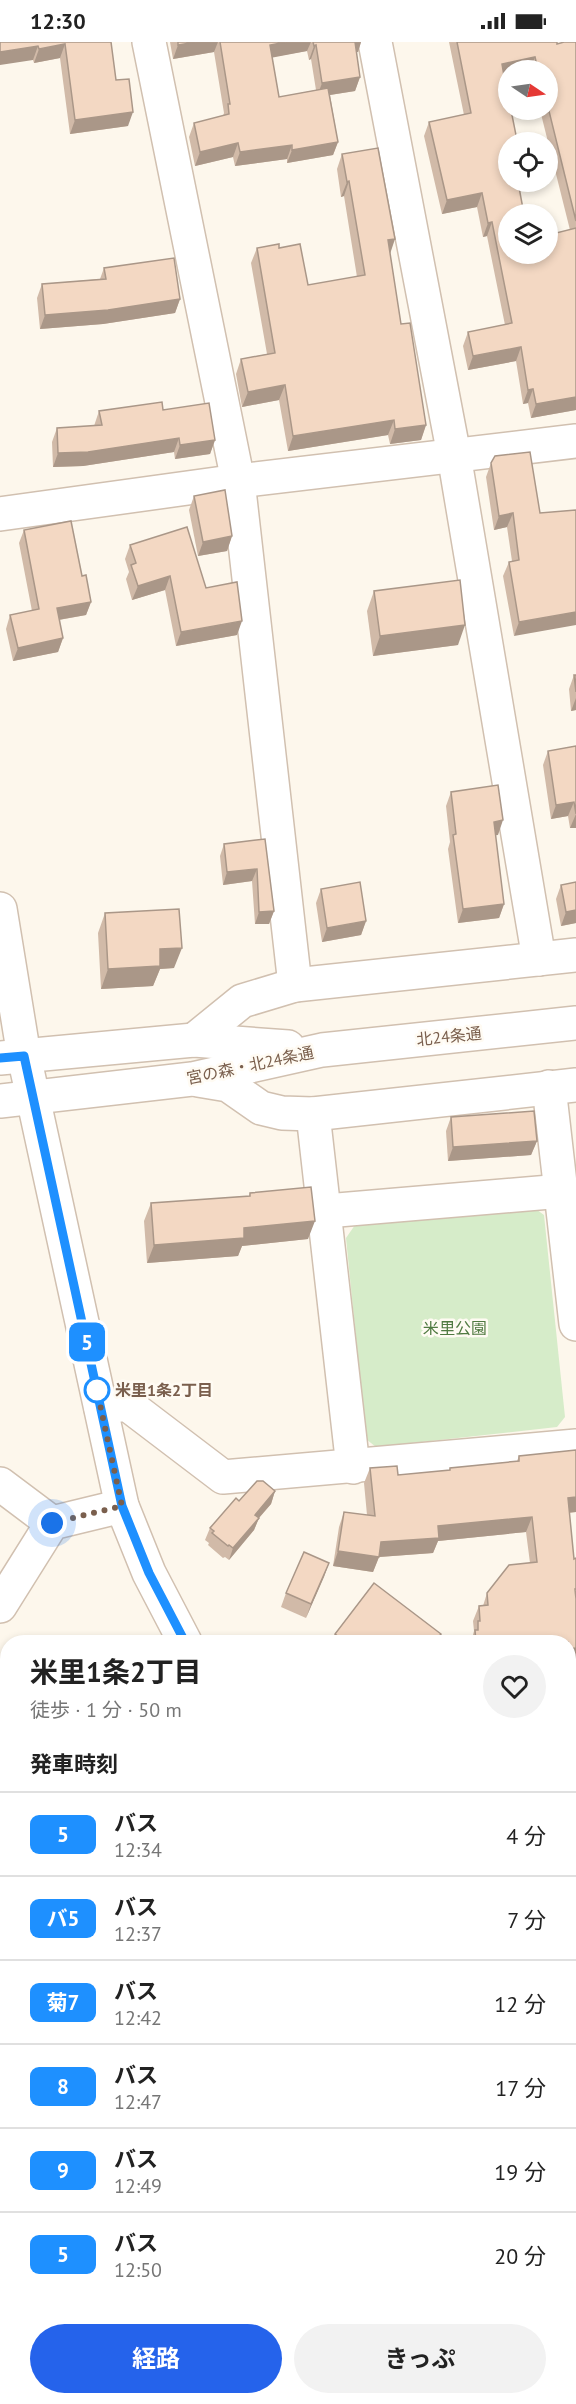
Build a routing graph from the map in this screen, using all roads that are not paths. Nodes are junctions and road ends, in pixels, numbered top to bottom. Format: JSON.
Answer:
{"nodes":[{"id":1,"x":149,"y":42,"type":"edge"},
{"id":2,"x":375,"y":42,"type":"edge"},
{"id":3,"x":576,"y":441,"type":"edge"},
{"id":4,"x":454,"y":455,"type":"junction"},
{"id":5,"x":238,"y":482,"type":"junction"},
{"id":6,"x":0,"y":514,"type":"edge"},
{"id":7,"x":0,"y":909,"type":"edge"},
{"id":8,"x":576,"y":955,"type":"edge"},
{"id":9,"x":539,"y":959,"type":"junction"},
{"id":10,"x":295,"y":985,"type":"junction"},
{"id":11,"x":576,"y":1023,"type":"edge"},
{"id":12,"x":194,"y":1040,"type":"junction"},
{"id":13,"x":322,"y":1050,"type":"junction"},
{"id":14,"x":12,"y":1057,"type":"edge"},
{"id":15,"x":192,"y":1079,"type":"junction"},
{"id":16,"x":562,"y":1086,"type":"edge"},
{"id":17,"x":33,"y":1096,"type":"junction"},
{"id":18,"x":0,"y":1101,"type":"edge"},
{"id":19,"x":313,"y":1114,"type":"junction"},
{"id":20,"x":562,"y":1191,"type":"junction"},
{"id":21,"x":326,"y":1211,"type":"junction"},
{"id":22,"x":576,"y":1324,"type":"edge"},
{"id":23,"x":101,"y":1408,"type":"junction"},
{"id":24,"x":576,"y":1446,"type":"edge"},
{"id":25,"x":353,"y":1467,"type":"junction"},
{"id":26,"x":0,"y":1484,"type":"edge"},
{"id":27,"x":122,"y":1506,"type":"junction"},
{"id":28,"x":52,"y":1523,"type":"junction"},
{"id":29,"x":0,"y":1606,"type":"edge"},
{"id":30,"x":181,"y":1635,"type":"edge"}],
"edges":[{"from":1,"to":5,"type":"street"},
{"from":2,"to":4,"type":"street"},
{"from":3,"to":4,"type":"street"},
{"from":4,"to":5,"type":"street"},
{"from":4,"to":9,"type":"street"},
{"from":5,"to":6,"type":"street"},
{"from":5,"to":10,"type":"street"},
{"from":7,"to":14,"type":"street"},
{"from":8,"to":9,"type":"street"},
{"from":9,"to":10,"type":"street"},
{"from":10,"to":12,"type":"street"},
{"from":11,"to":13,"type":"street","name":"北24条通"},
{"from":12,"to":13,"type":"street","name":"宮の森・北24条通"},
{"from":12,"to":14,"type":"street","name":"宮の森・北24条通"},
{"from":13,"to":15,"type":"street","name":"宮の森・北24条通"},
{"from":14,"to":17,"type":"street"},
{"from":15,"to":17,"type":"street","name":"宮の森・北24条通"},
{"from":15,"to":19,"type":"street"},
{"from":16,"to":19,"type":"street"},
{"from":16,"to":20,"type":"street"},
{"from":17,"to":18,"type":"street","name":"宮の森・北24条通"},
{"from":17,"to":23,"type":"street"},
{"from":19,"to":21,"type":"street"},
{"from":20,"to":21,"type":"street"},
{"from":20,"to":22,"type":"street"},
{"from":21,"to":25,"type":"street"},
{"from":23,"to":25,"type":"street"},
{"from":23,"to":27,"type":"street"},
{"from":24,"to":25,"type":"street"},
{"from":26,"to":28,"type":"street"},
{"from":27,"to":28,"type":"street"},
{"from":27,"to":30,"type":"street"},
{"from":28,"to":29,"type":"street"}]}
